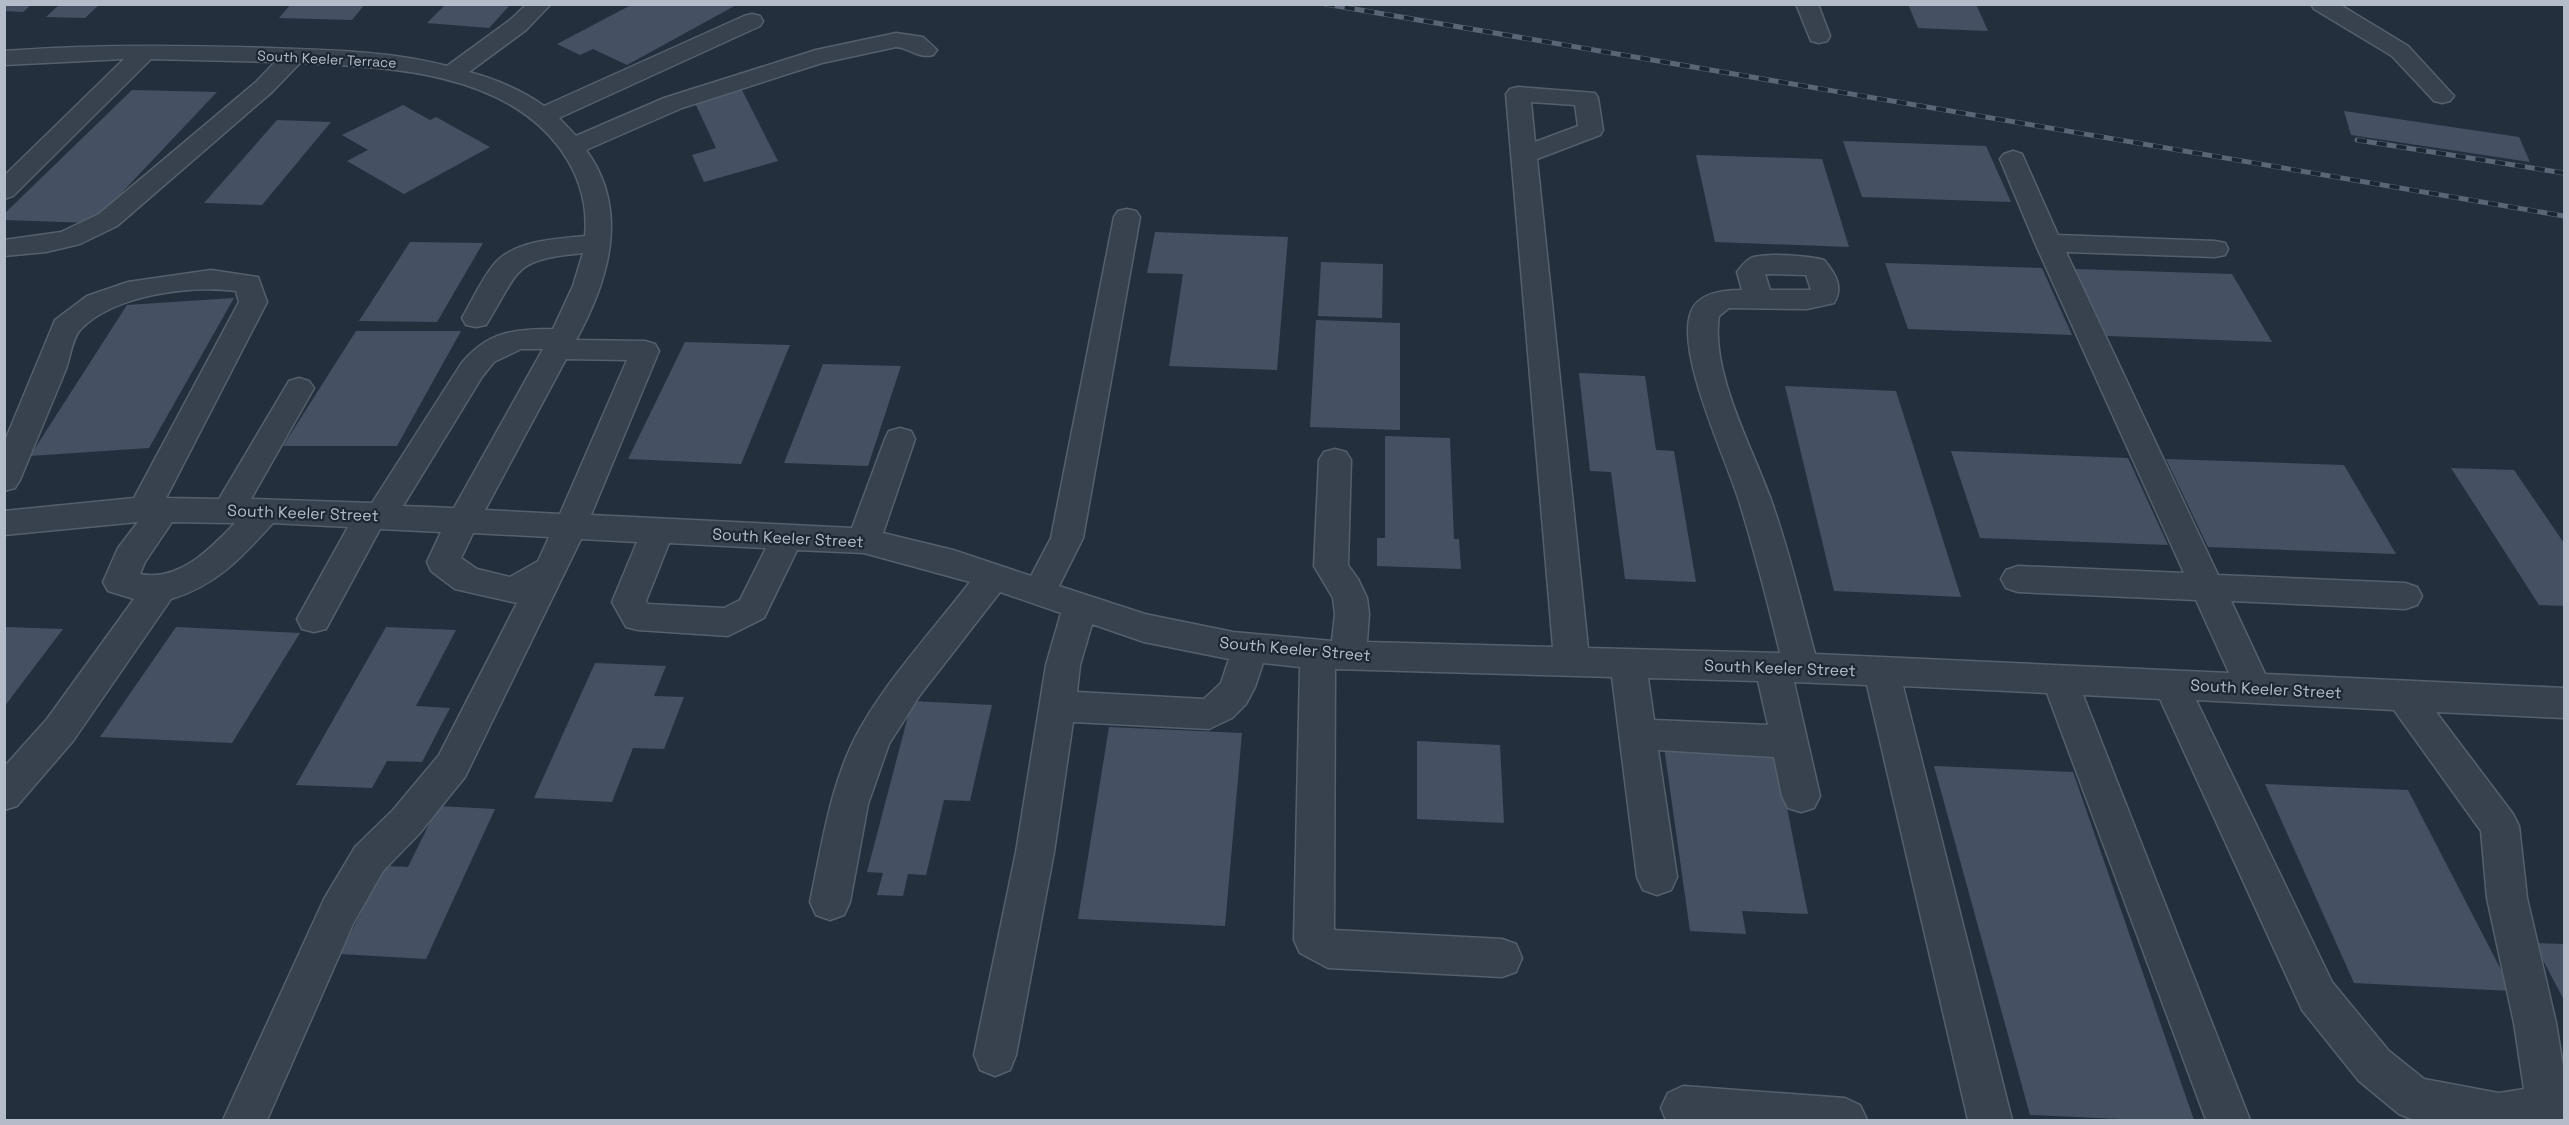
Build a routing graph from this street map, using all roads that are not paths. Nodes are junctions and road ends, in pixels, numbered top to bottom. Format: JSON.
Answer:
{"nodes":[{"id":1,"x":540,"y":4,"type":"edge"},
{"id":2,"x":1807,"y":4,"type":"edge"},
{"id":3,"x":2322,"y":4,"type":"edge"},
{"id":4,"x":752,"y":21,"type":"dead end"},
{"id":5,"x":1819,"y":36,"type":"dead end"},
{"id":6,"x":925,"y":50,"type":"dead end"},
{"id":7,"x":146,"y":51,"type":"junction"},
{"id":8,"x":294,"y":56,"type":"junction"},
{"id":9,"x":4,"y":58,"type":"edge"},
{"id":10,"x":451,"y":74,"type":"junction"},
{"id":11,"x":2442,"y":96,"type":"dead end"},
{"id":12,"x":543,"y":116,"type":"junction"},
{"id":13,"x":573,"y":146,"type":"junction"},
{"id":14,"x":1524,"y":155,"type":"dead end"},
{"id":15,"x":2013,"y":159,"type":"dead end"},
{"id":16,"x":4,"y":191,"type":"edge"},
{"id":17,"x":1127,"y":217,"type":"dead end"},
{"id":18,"x":598,"y":243,"type":"junction"},
{"id":19,"x":2048,"y":243,"type":"junction"},
{"id":20,"x":4,"y":248,"type":"edge"},
{"id":21,"x":2215,"y":249,"type":"dead end"},
{"id":22,"x":1758,"y":298,"type":"dead end"},
{"id":23,"x":476,"y":318,"type":"dead end"},
{"id":24,"x":560,"y":344,"type":"junction"},
{"id":25,"x":299,"y":388,"type":"dead end"},
{"id":26,"x":900,"y":439,"type":"dead end"},
{"id":27,"x":1335,"y":460,"type":"dead end"},
{"id":28,"x":4,"y":480,"type":"edge"},
{"id":29,"x":265,"y":510,"type":"junction"},
{"id":30,"x":153,"y":511,"type":"junction"},
{"id":31,"x":228,"y":511,"type":"junction"},
{"id":32,"x":375,"y":515,"type":"junction"},
{"id":33,"x":463,"y":521,"type":"junction"},
{"id":34,"x":4,"y":523,"type":"edge"},
{"id":35,"x":570,"y":526,"type":"junction"},
{"id":36,"x":658,"y":531,"type":"junction"},
{"id":37,"x":787,"y":538,"type":"junction"},
{"id":38,"x":864,"y":541,"type":"junction"},
{"id":39,"x":551,"y":569,"type":"junction"},
{"id":40,"x":993,"y":576,"type":"junction"},
{"id":41,"x":2018,"y":579,"type":"dead end"},
{"id":42,"x":160,"y":588,"type":"junction"},
{"id":43,"x":2208,"y":588,"type":"junction"},
{"id":44,"x":1039,"y":592,"type":"junction"},
{"id":45,"x":2405,"y":596,"type":"dead end"},
{"id":46,"x":1080,"y":606,"type":"junction"},
{"id":47,"x":314,"y":619,"type":"dead end"},
{"id":48,"x":1249,"y":648,"type":"junction"},
{"id":49,"x":1333,"y":655,"type":"junction"},
{"id":50,"x":1572,"y":661,"type":"junction"},
{"id":51,"x":1628,"y":663,"type":"junction"},
{"id":52,"x":1787,"y":668,"type":"junction"},
{"id":53,"x":1882,"y":672,"type":"junction"},
{"id":54,"x":2060,"y":680,"type":"junction"},
{"id":55,"x":2171,"y":684,"type":"junction"},
{"id":56,"x":2254,"y":687,"type":"junction"},
{"id":57,"x":2404,"y":696,"type":"junction"},
{"id":58,"x":2565,"y":703,"type":"edge"},
{"id":59,"x":1058,"y":706,"type":"junction"},
{"id":60,"x":1637,"y":734,"type":"junction"},
{"id":61,"x":1789,"y":742,"type":"junction"},
{"id":62,"x":4,"y":794,"type":"edge"},
{"id":63,"x":1801,"y":796,"type":"dead end"},
{"id":64,"x":1657,"y":877,"type":"dead end"},
{"id":65,"x":830,"y":902,"type":"dead end"},
{"id":66,"x":1502,"y":958,"type":"dead end"},
{"id":67,"x":995,"y":1055,"type":"dead end"},
{"id":68,"x":1683,"y":1108,"type":"dead end"},
{"id":69,"x":245,"y":1120,"type":"edge"},
{"id":70,"x":1845,"y":1120,"type":"edge"},
{"id":71,"x":1990,"y":1120,"type":"edge"},
{"id":72,"x":2228,"y":1120,"type":"edge"}],
"edges":[{"from":1,"to":10,"type":"street"},
{"from":2,"to":5,"type":"street"},
{"from":3,"to":11,"type":"street"},
{"from":4,"to":12,"type":"street"},
{"from":6,"to":13,"type":"street"},
{"from":7,"to":8,"type":"street","name":"South Keeler Terrace"},
{"from":7,"to":9,"type":"street","name":"South Keeler Terrace"},
{"from":7,"to":16,"type":"street"},
{"from":8,"to":10,"type":"street","name":"South Keeler Terrace"},
{"from":8,"to":20,"type":"street"},
{"from":10,"to":12,"type":"street","name":"South Keeler Terrace"},
{"from":12,"to":13,"type":"street","name":"South Keeler Terrace"},
{"from":13,"to":18,"type":"street","name":"South Keeler Terrace"},
{"from":14,"to":50,"type":"street"},
{"from":15,"to":19,"type":"street"},
{"from":17,"to":44,"type":"street"},
{"from":18,"to":23,"type":"street"},
{"from":18,"to":24,"type":"street","name":"South Keeler Terrace"},
{"from":19,"to":21,"type":"street"},
{"from":19,"to":43,"type":"street"},
{"from":22,"to":52,"type":"street"},
{"from":24,"to":32,"type":"street"},
{"from":24,"to":33,"type":"street","name":"South Keeler Terrace"},
{"from":24,"to":35,"type":"street"},
{"from":25,"to":31,"type":"street"},
{"from":26,"to":38,"type":"street"},
{"from":27,"to":49,"type":"street"},
{"from":28,"to":30,"type":"street"},
{"from":29,"to":31,"type":"street","name":"South Keeler Street"},
{"from":29,"to":32,"type":"street","name":"South Keeler Street"},
{"from":29,"to":42,"type":"street"},
{"from":30,"to":31,"type":"street","name":"South Keeler Street"},
{"from":30,"to":34,"type":"street","name":"South Keeler Street"},
{"from":30,"to":42,"type":"street"},
{"from":32,"to":33,"type":"street","name":"South Keeler Street"},
{"from":32,"to":47,"type":"street"},
{"from":33,"to":35,"type":"street","name":"South Keeler Street"},
{"from":33,"to":39,"type":"street","name":"South Keeler Terrace"},
{"from":35,"to":36,"type":"street","name":"South Keeler Street"},
{"from":35,"to":39,"type":"street"},
{"from":36,"to":37,"type":"street","name":"South Keeler Street"},
{"from":36,"to":37,"type":"street"},
{"from":37,"to":38,"type":"street","name":"South Keeler Street"},
{"from":38,"to":40,"type":"street","name":"South Keeler Street"},
{"from":39,"to":69,"type":"street"},
{"from":40,"to":44,"type":"street","name":"South Keeler Street"},
{"from":40,"to":65,"type":"street"},
{"from":41,"to":43,"type":"street"},
{"from":42,"to":62,"type":"street"},
{"from":43,"to":45,"type":"street"},
{"from":43,"to":56,"type":"street"},
{"from":44,"to":46,"type":"street","name":"South Keeler Street"},
{"from":46,"to":48,"type":"street","name":"South Keeler Street"},
{"from":46,"to":59,"type":"street"},
{"from":48,"to":49,"type":"street","name":"South Keeler Street"},
{"from":48,"to":59,"type":"street"},
{"from":49,"to":50,"type":"street","name":"South Keeler Street"},
{"from":49,"to":66,"type":"street"},
{"from":50,"to":51,"type":"street","name":"South Keeler Street"},
{"from":51,"to":52,"type":"street","name":"South Keeler Street"},
{"from":51,"to":60,"type":"street"},
{"from":52,"to":53,"type":"street","name":"South Keeler Street"},
{"from":52,"to":61,"type":"street"},
{"from":53,"to":54,"type":"street","name":"South Keeler Street"},
{"from":53,"to":71,"type":"street"},
{"from":54,"to":55,"type":"street","name":"South Keeler Street"},
{"from":54,"to":72,"type":"street"},
{"from":55,"to":56,"type":"street","name":"South Keeler Street"},
{"from":55,"to":57,"type":"street"},
{"from":56,"to":57,"type":"street","name":"South Keeler Street"},
{"from":57,"to":58,"type":"street","name":"South Keeler Street"},
{"from":59,"to":67,"type":"street"},
{"from":60,"to":61,"type":"street"},
{"from":60,"to":64,"type":"street"},
{"from":61,"to":63,"type":"street"},
{"from":68,"to":70,"type":"street"}]}
